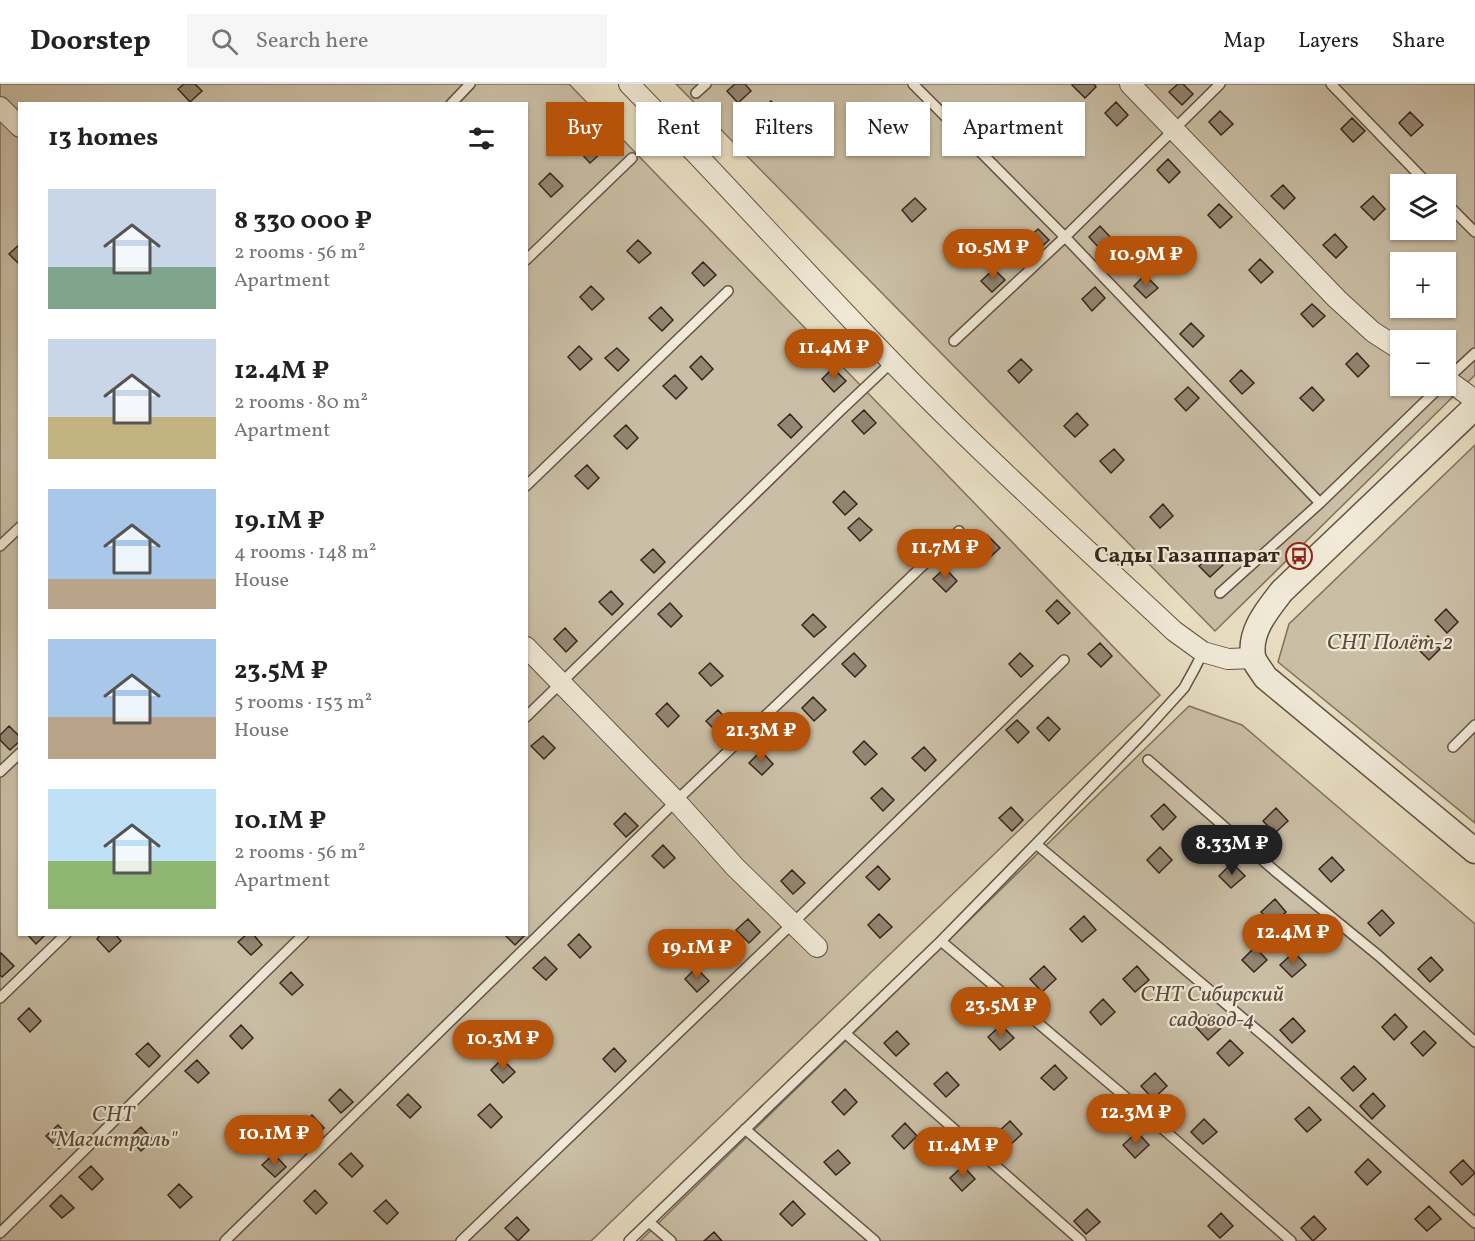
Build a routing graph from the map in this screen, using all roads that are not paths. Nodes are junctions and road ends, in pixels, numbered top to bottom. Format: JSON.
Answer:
{"nodes":[{"id":1,"x":470,"y":84,"type":"edge"},
{"id":2,"x":629,"y":84,"type":"edge"},
{"id":3,"x":706,"y":84,"type":"edge"},
{"id":4,"x":913,"y":84,"type":"edge"},
{"id":5,"x":1130,"y":84,"type":"edge"},
{"id":6,"x":1220,"y":84,"type":"edge"},
{"id":7,"x":1331,"y":84,"type":"edge"},
{"id":8,"x":696,"y":93,"type":"dead end"},
{"id":9,"x":453,"y":102,"type":"edge"},
{"id":10,"x":0,"y":107,"type":"edge"},
{"id":11,"x":18,"y":125,"type":"edge"},
{"id":12,"x":1175,"y":130,"type":"junction"},
{"id":13,"x":632,"y":158,"type":"dead end"},
{"id":14,"x":1418,"y":174,"type":"edge"},
{"id":15,"x":1456,"y":212,"type":"edge"},
{"id":16,"x":1475,"y":232,"type":"edge"},
{"id":17,"x":1065,"y":237,"type":"junction"},
{"id":18,"x":528,"y":258,"type":"edge"},
{"id":19,"x":728,"y":291,"type":"dead end"},
{"id":20,"x":954,"y":341,"type":"dead end"},
{"id":21,"x":1390,"y":343,"type":"edge"},
{"id":22,"x":1475,"y":353,"type":"edge"},
{"id":23,"x":892,"y":362,"type":"junction"},
{"id":24,"x":1456,"y":371,"type":"edge"},
{"id":25,"x":1456,"y":387,"type":"edge"},
{"id":26,"x":1431,"y":396,"type":"edge"},
{"id":27,"x":1475,"y":400,"type":"edge"},
{"id":28,"x":1475,"y":407,"type":"edge"},
{"id":29,"x":528,"y":484,"type":"edge"},
{"id":30,"x":1320,"y":503,"type":"junction"},
{"id":31,"x":18,"y":529,"type":"edge"},
{"id":32,"x":959,"y":531,"type":"dead end"},
{"id":33,"x":0,"y":546,"type":"edge"},
{"id":34,"x":1220,"y":593,"type":"dead end"},
{"id":35,"x":528,"y":649,"type":"edge"},
{"id":36,"x":1203,"y":652,"type":"junction"},
{"id":37,"x":1253,"y":658,"type":"junction"},
{"id":38,"x":1064,"y":660,"type":"dead end"},
{"id":39,"x":561,"y":683,"type":"junction"},
{"id":40,"x":528,"y":715,"type":"edge"},
{"id":41,"x":1475,"y":725,"type":"edge"},
{"id":42,"x":1453,"y":747,"type":"dead end"},
{"id":43,"x":18,"y":755,"type":"edge"},
{"id":44,"x":1148,"y":760,"type":"dead end"},
{"id":45,"x":0,"y":772,"type":"edge"},
{"id":46,"x":676,"y":801,"type":"junction"},
{"id":47,"x":1036,"y":844,"type":"junction"},
{"id":48,"x":1475,"y":851,"type":"edge"},
{"id":49,"x":793,"y":923,"type":"junction"},
{"id":50,"x":64,"y":936,"type":"edge"},
{"id":51,"x":302,"y":936,"type":"edge"},
{"id":52,"x":941,"y":941,"type":"junction"},
{"id":53,"x":817,"y":947,"type":"dead end"},
{"id":54,"x":0,"y":998,"type":"edge"},
{"id":55,"x":845,"y":1034,"type":"junction"},
{"id":56,"x":1475,"y":1042,"type":"edge"},
{"id":57,"x":745,"y":1129,"type":"junction"},
{"id":58,"x":649,"y":1222,"type":"junction"},
{"id":59,"x":1475,"y":1223,"type":"edge"},
{"id":60,"x":0,"y":1233,"type":"edge"},
{"id":61,"x":225,"y":1241,"type":"edge"},
{"id":62,"x":461,"y":1241,"type":"edge"},
{"id":63,"x":629,"y":1241,"type":"edge"},
{"id":64,"x":671,"y":1241,"type":"edge"},
{"id":65,"x":875,"y":1241,"type":"edge"},
{"id":66,"x":1082,"y":1241,"type":"edge"},
{"id":67,"x":1291,"y":1241,"type":"edge"}],
"edges":[{"from":1,"to":9,"type":"lane"},
{"from":2,"to":23,"type":"street"},
{"from":3,"to":8,"type":"lane"},
{"from":4,"to":17,"type":"lane"},
{"from":5,"to":12,"type":"street"},
{"from":6,"to":12,"type":"lane"},
{"from":7,"to":14,"type":"lane"},
{"from":10,"to":11,"type":"street"},
{"from":12,"to":17,"type":"lane"},
{"from":12,"to":21,"type":"street"},
{"from":13,"to":18,"type":"lane"},
{"from":15,"to":16,"type":"lane"},
{"from":17,"to":20,"type":"lane"},
{"from":17,"to":30,"type":"lane"},
{"from":19,"to":29,"type":"lane"},
{"from":22,"to":24,"type":"lane"},
{"from":23,"to":36,"type":"street"},
{"from":23,"to":39,"type":"lane"},
{"from":25,"to":27,"type":"street"},
{"from":26,"to":30,"type":"lane"},
{"from":28,"to":37,"type":"street"},
{"from":30,"to":34,"type":"lane"},
{"from":31,"to":33,"type":"lane"},
{"from":32,"to":46,"type":"lane"},
{"from":35,"to":39,"type":"street"},
{"from":36,"to":37,"type":"street"},
{"from":36,"to":47,"type":"lane"},
{"from":37,"to":48,"type":"street"},
{"from":38,"to":49,"type":"lane"},
{"from":39,"to":40,"type":"lane"},
{"from":39,"to":46,"type":"street"},
{"from":41,"to":42,"type":"lane"},
{"from":43,"to":45,"type":"lane"},
{"from":44,"to":56,"type":"lane"},
{"from":46,"to":49,"type":"street"},
{"from":46,"to":61,"type":"lane"},
{"from":47,"to":52,"type":"lane"},
{"from":47,"to":59,"type":"lane"},
{"from":49,"to":53,"type":"street"},
{"from":49,"to":62,"type":"lane"},
{"from":50,"to":54,"type":"lane"},
{"from":51,"to":60,"type":"lane"},
{"from":52,"to":55,"type":"lane"},
{"from":52,"to":67,"type":"lane"},
{"from":55,"to":57,"type":"lane"},
{"from":55,"to":66,"type":"lane"},
{"from":57,"to":58,"type":"lane"},
{"from":57,"to":65,"type":"lane"},
{"from":58,"to":63,"type":"lane"},
{"from":58,"to":64,"type":"lane"}]}
